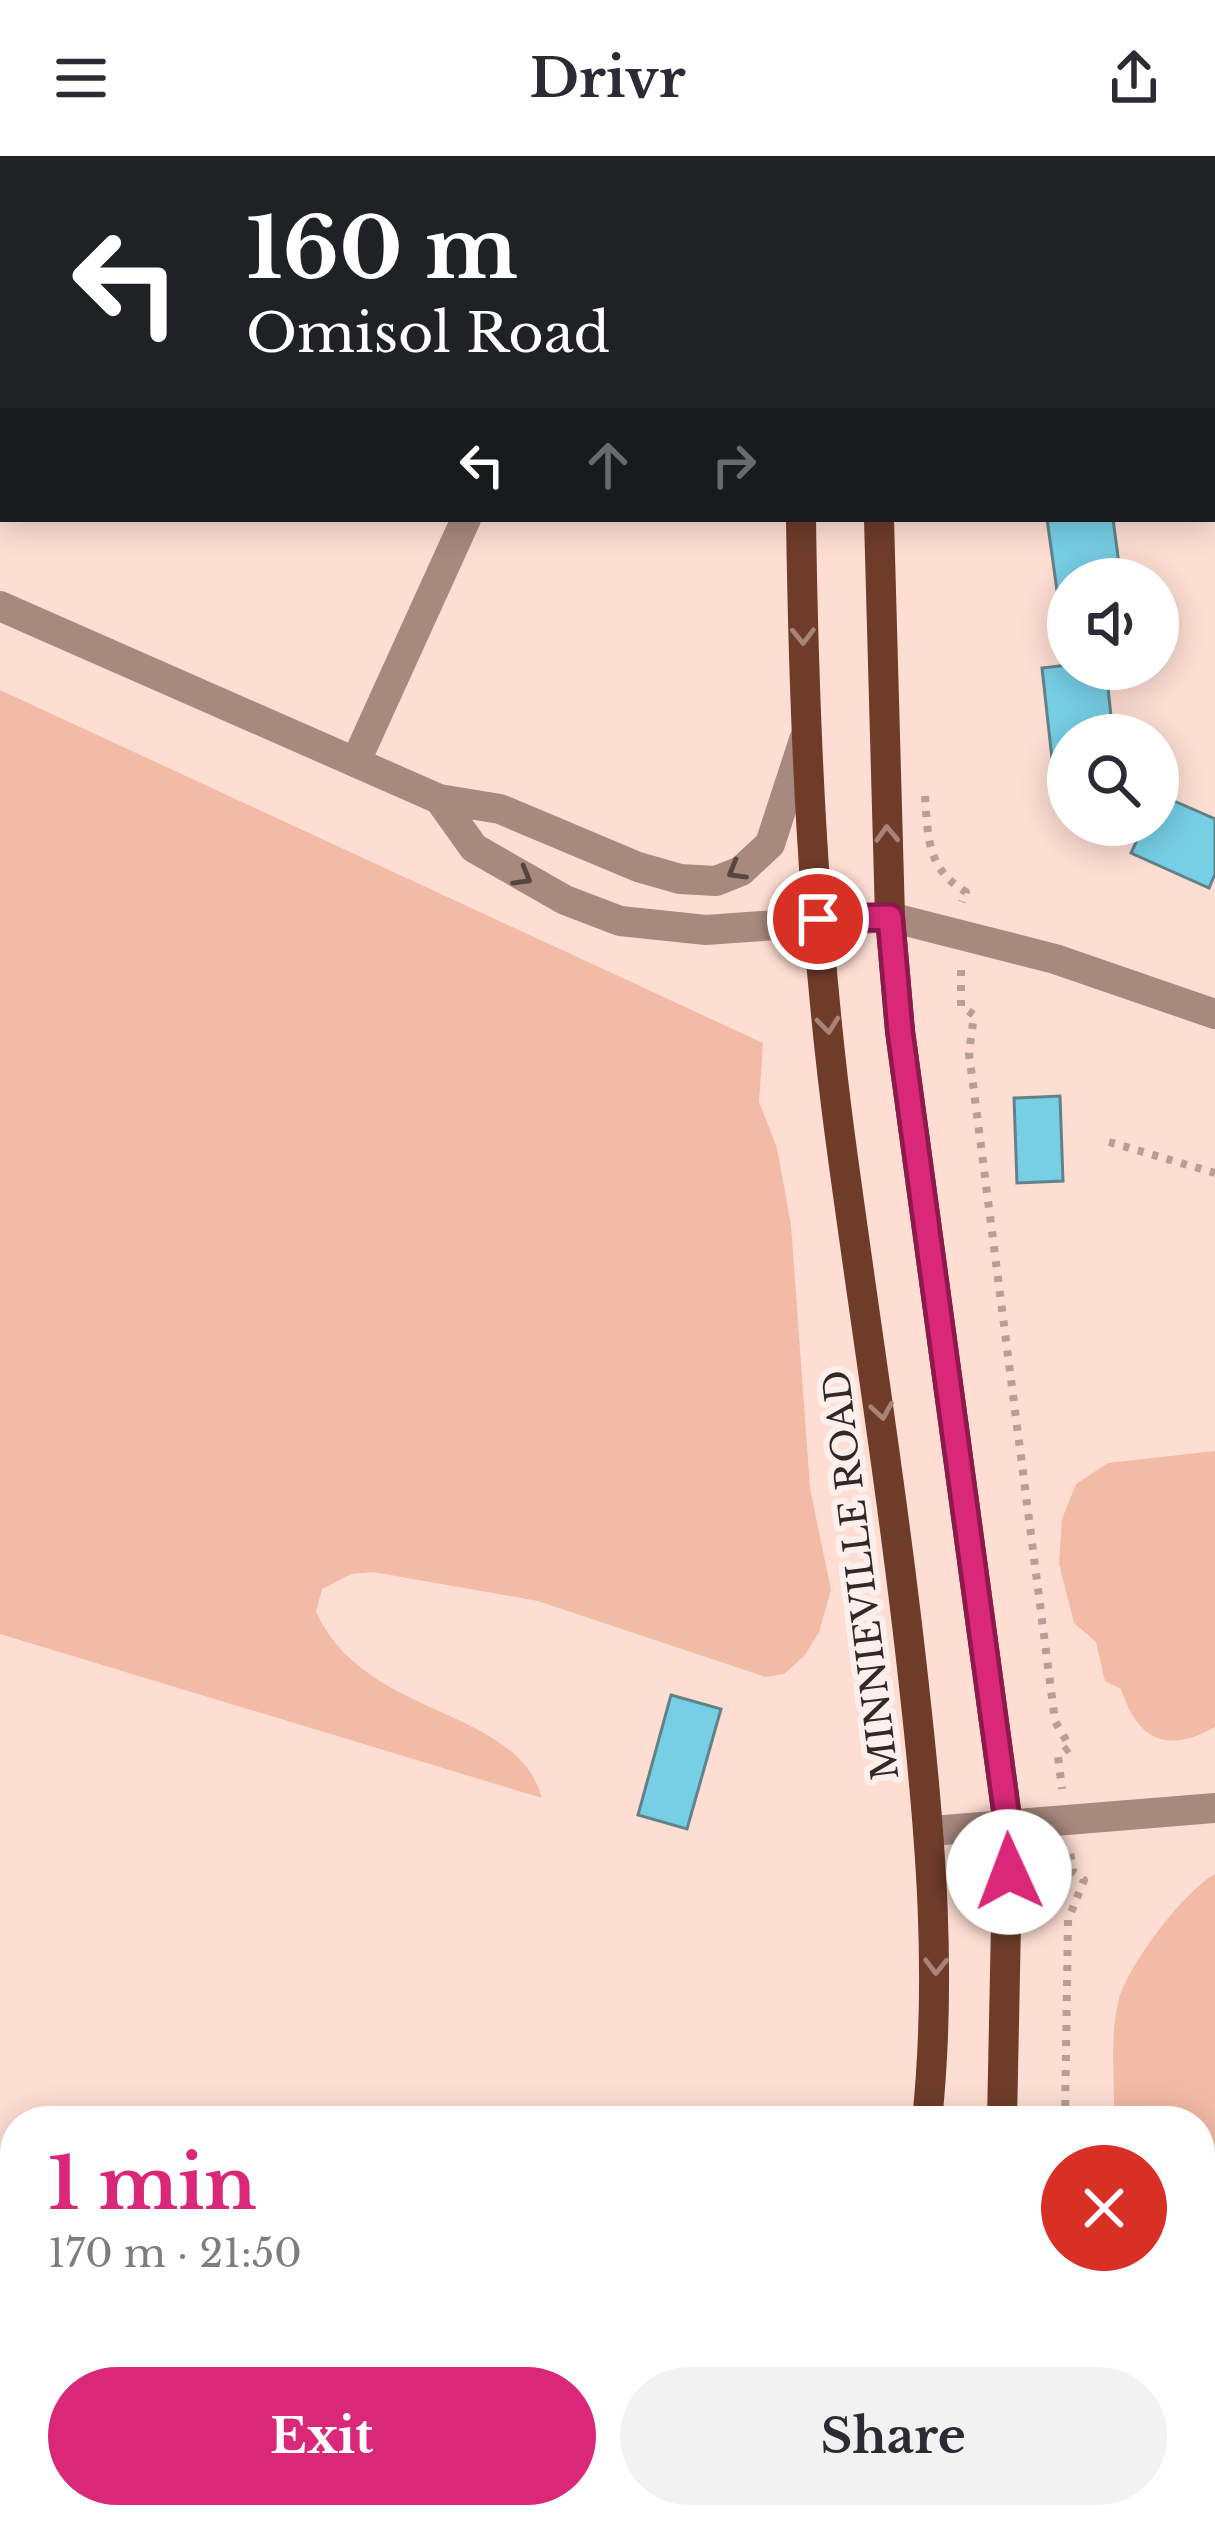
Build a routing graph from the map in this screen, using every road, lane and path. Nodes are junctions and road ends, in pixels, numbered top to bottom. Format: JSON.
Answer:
{"nodes":[{"id":1,"x":465,"y":522,"type":"edge"},
{"id":2,"x":801,"y":522,"type":"edge"},
{"id":3,"x":879,"y":522,"type":"edge"},
{"id":4,"x":0,"y":606,"type":"edge"},
{"id":5,"x":806,"y":735,"type":"junction"},
{"id":6,"x":356,"y":761,"type":"junction"},
{"id":7,"x":924,"y":780,"type":"dead end"},
{"id":8,"x":439,"y":799,"type":"junction"},
{"id":9,"x":960,"y":906,"type":"dead end"},
{"id":10,"x":890,"y":917,"type":"junction"},
{"id":11,"x":818,"y":919,"type":"junction"},
{"id":12,"x":961,"y":1006,"type":"dead end"},
{"id":13,"x":1215,"y":1014,"type":"edge"},
{"id":14,"x":1109,"y":1142,"type":"dead end"},
{"id":15,"x":1215,"y":1173,"type":"edge"},
{"id":16,"x":1058,"y":1756,"type":"dead end"},
{"id":17,"x":1215,"y":1808,"type":"edge"},
{"id":18,"x":1008,"y":1825,"type":"junction"},
{"id":19,"x":931,"y":1831,"type":"junction"},
{"id":20,"x":1073,"y":1872,"type":"dead end"},
{"id":21,"x":927,"y":2106,"type":"edge"},
{"id":22,"x":1002,"y":2106,"type":"edge"},
{"id":23,"x":1065,"y":2106,"type":"edge"}],
"edges":[{"from":1,"to":6,"type":"street"},
{"from":2,"to":5,"type":"main road","name":"MINNIEVILLE ROAD","one_way":true},
{"from":10,"to":3,"type":"main road","one_way":true},
{"from":4,"to":6,"type":"street"},
{"from":5,"to":8,"type":"street","one_way":true},
{"from":5,"to":11,"type":"main road","name":"MINNIEVILLE ROAD"},
{"from":6,"to":8,"type":"street"},
{"from":7,"to":9,"type":"path"},
{"from":8,"to":11,"type":"street","one_way":true},
{"from":10,"to":11,"type":"street"},
{"from":10,"to":13,"type":"street"},
{"from":10,"to":18,"type":"main road"},
{"from":11,"to":19,"type":"main road","name":"MINNIEVILLE ROAD","one_way":true},
{"from":12,"to":16,"type":"path"},
{"from":14,"to":15,"type":"path"},
{"from":17,"to":18,"type":"street"},
{"from":18,"to":19,"type":"street"},
{"from":18,"to":22,"type":"main road"},
{"from":19,"to":21,"type":"main road","name":"MINNIEVILLE ROAD","one_way":true},
{"from":20,"to":23,"type":"path"}]}
